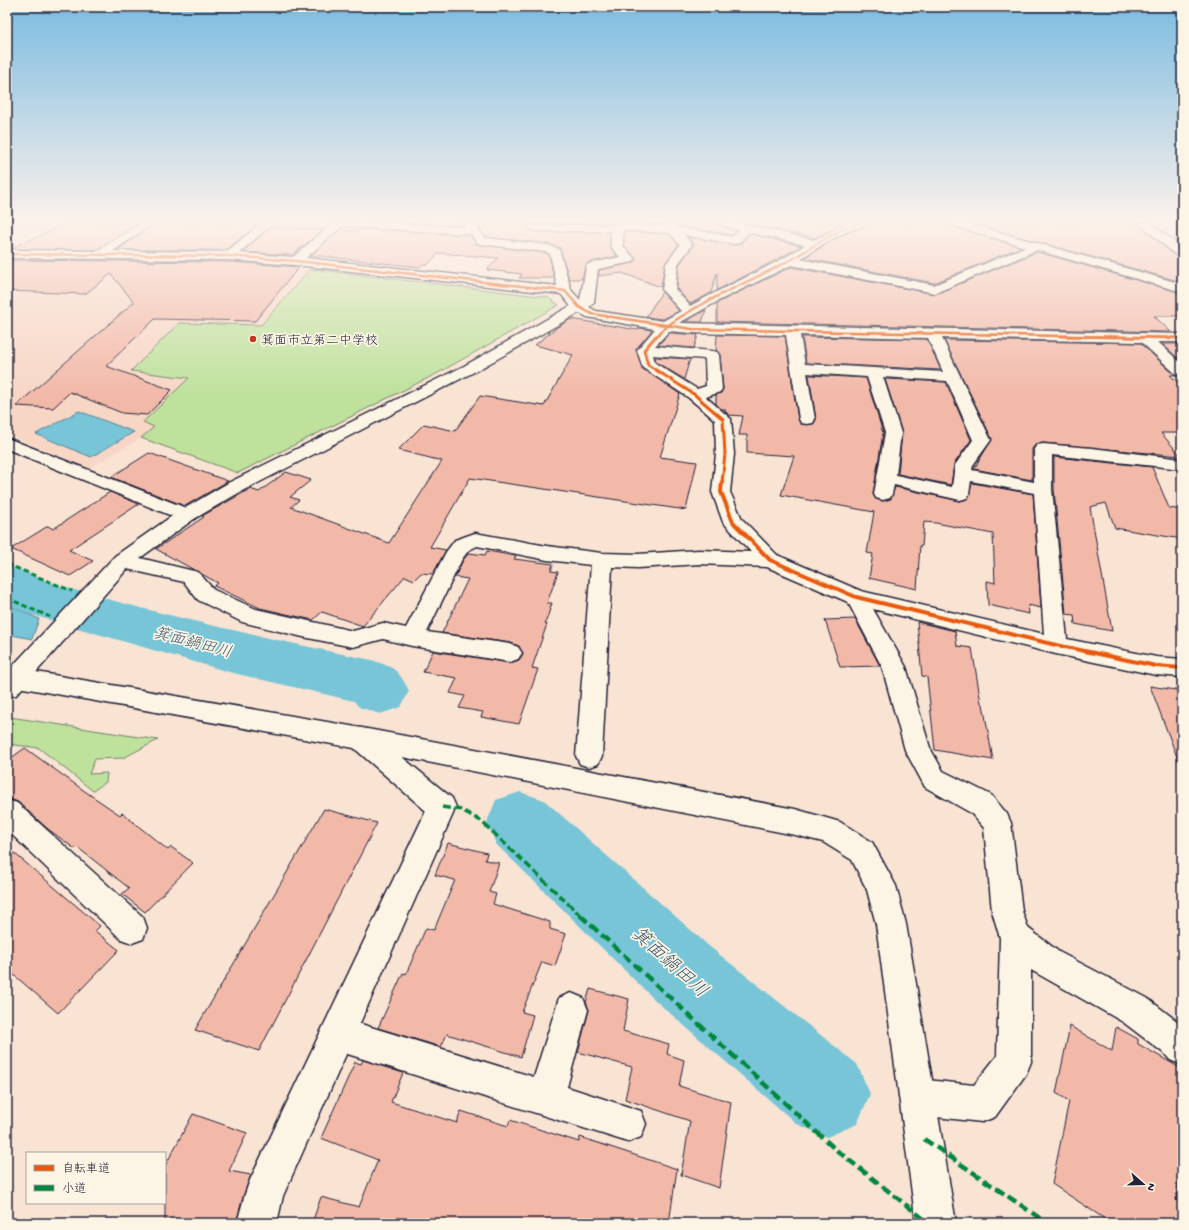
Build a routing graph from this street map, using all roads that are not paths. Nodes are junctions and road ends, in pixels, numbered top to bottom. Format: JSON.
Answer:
{"nodes":[{"id":1,"x":470,"y":280,"type":"edge"},
{"id":2,"x":562,"y":280,"type":"edge"},
{"id":3,"x":590,"y":280,"type":"edge"},
{"id":4,"x":669,"y":280,"type":"edge"},
{"id":5,"x":748,"y":280,"type":"edge"},
{"id":6,"x":892,"y":280,"type":"edge"},
{"id":7,"x":955,"y":280,"type":"edge"},
{"id":8,"x":1156,"y":280,"type":"edge"},
{"id":9,"x":1182,"y":288,"type":"edge"},
{"id":10,"x":565,"y":291,"type":"junction"},
{"id":11,"x":579,"y":307,"type":"junction"},
{"id":12,"x":689,"y":312,"type":"junction"},
{"id":13,"x":665,"y":326,"type":"junction"},
{"id":14,"x":792,"y":331,"type":"junction"},
{"id":15,"x":933,"y":334,"type":"junction"},
{"id":16,"x":1144,"y":337,"type":"junction"},
{"id":17,"x":1182,"y":338,"type":"edge"},
{"id":18,"x":644,"y":350,"type":"junction"},
{"id":19,"x":798,"y":368,"type":"junction"},
{"id":20,"x":1182,"y":372,"type":"edge"},
{"id":21,"x":874,"y":373,"type":"junction"},
{"id":22,"x":954,"y":377,"type":"junction"},
{"id":23,"x":695,"y":395,"type":"junction"},
{"id":24,"x":807,"y":419,"type":"dead end"},
{"id":25,"x":7,"y":443,"type":"edge"},
{"id":26,"x":1182,"y":464,"type":"edge"},
{"id":27,"x":962,"y":474,"type":"junction"},
{"id":28,"x":1043,"y":489,"type":"junction"},
{"id":29,"x":187,"y":515,"type":"junction"},
{"id":30,"x":602,"y":560,"type":"junction"},
{"id":31,"x":770,"y":560,"type":"junction"},
{"id":32,"x":122,"y":561,"type":"junction"},
{"id":33,"x":856,"y":597,"type":"junction"},
{"id":34,"x":412,"y":638,"type":"junction"},
{"id":35,"x":1056,"y":645,"type":"junction"},
{"id":36,"x":510,"y":653,"type":"dead end"},
{"id":37,"x":1182,"y":668,"type":"edge"},
{"id":38,"x":11,"y":680,"type":"edge"},
{"id":39,"x":361,"y":739,"type":"junction"},
{"id":40,"x":589,"y":756,"type":"dead end"},
{"id":41,"x":7,"y":812,"type":"edge"},
{"id":42,"x":132,"y":928,"type":"dead end"},
{"id":43,"x":1016,"y":938,"type":"junction"},
{"id":44,"x":570,"y":1010,"type":"dead end"},
{"id":45,"x":338,"y":1034,"type":"junction"},
{"id":46,"x":1182,"y":1048,"type":"edge"},
{"id":47,"x":917,"y":1097,"type":"junction"},
{"id":48,"x":546,"y":1098,"type":"junction"},
{"id":49,"x":628,"y":1124,"type":"dead end"},
{"id":50,"x":257,"y":1223,"type":"edge"},
{"id":51,"x":936,"y":1223,"type":"edge"}],
"edges":[{"from":1,"to":10,"type":"street"},
{"from":2,"to":10,"type":"street"},
{"from":3,"to":11,"type":"street"},
{"from":4,"to":12,"type":"street"},
{"from":5,"to":12,"type":"street"},
{"from":6,"to":7,"type":"street"},
{"from":8,"to":9,"type":"street"},
{"from":10,"to":11,"type":"street"},
{"from":11,"to":13,"type":"street"},
{"from":11,"to":29,"type":"street"},
{"from":12,"to":13,"type":"street"},
{"from":13,"to":14,"type":"street"},
{"from":13,"to":18,"type":"street"},
{"from":14,"to":15,"type":"street"},
{"from":14,"to":19,"type":"street"},
{"from":15,"to":16,"type":"street"},
{"from":15,"to":22,"type":"street"},
{"from":16,"to":17,"type":"street"},
{"from":16,"to":20,"type":"street"},
{"from":18,"to":23,"type":"street"},
{"from":18,"to":23,"type":"street"},
{"from":19,"to":21,"type":"street"},
{"from":19,"to":24,"type":"street"},
{"from":21,"to":22,"type":"street"},
{"from":21,"to":27,"type":"street"},
{"from":22,"to":27,"type":"street"},
{"from":23,"to":31,"type":"street"},
{"from":25,"to":29,"type":"street"},
{"from":26,"to":28,"type":"street"},
{"from":27,"to":28,"type":"street"},
{"from":28,"to":35,"type":"street"},
{"from":29,"to":32,"type":"street"},
{"from":30,"to":31,"type":"street"},
{"from":30,"to":34,"type":"street"},
{"from":30,"to":40,"type":"street"},
{"from":31,"to":33,"type":"street"},
{"from":32,"to":34,"type":"street"},
{"from":32,"to":38,"type":"street"},
{"from":33,"to":35,"type":"street"},
{"from":33,"to":43,"type":"street"},
{"from":34,"to":36,"type":"street"},
{"from":35,"to":37,"type":"street"},
{"from":38,"to":39,"type":"street"},
{"from":39,"to":45,"type":"street"},
{"from":39,"to":47,"type":"street"},
{"from":41,"to":42,"type":"street"},
{"from":43,"to":46,"type":"street"},
{"from":43,"to":47,"type":"street"},
{"from":44,"to":48,"type":"street"},
{"from":45,"to":48,"type":"street"},
{"from":45,"to":50,"type":"street"},
{"from":47,"to":51,"type":"street"},
{"from":48,"to":49,"type":"street"}]}
